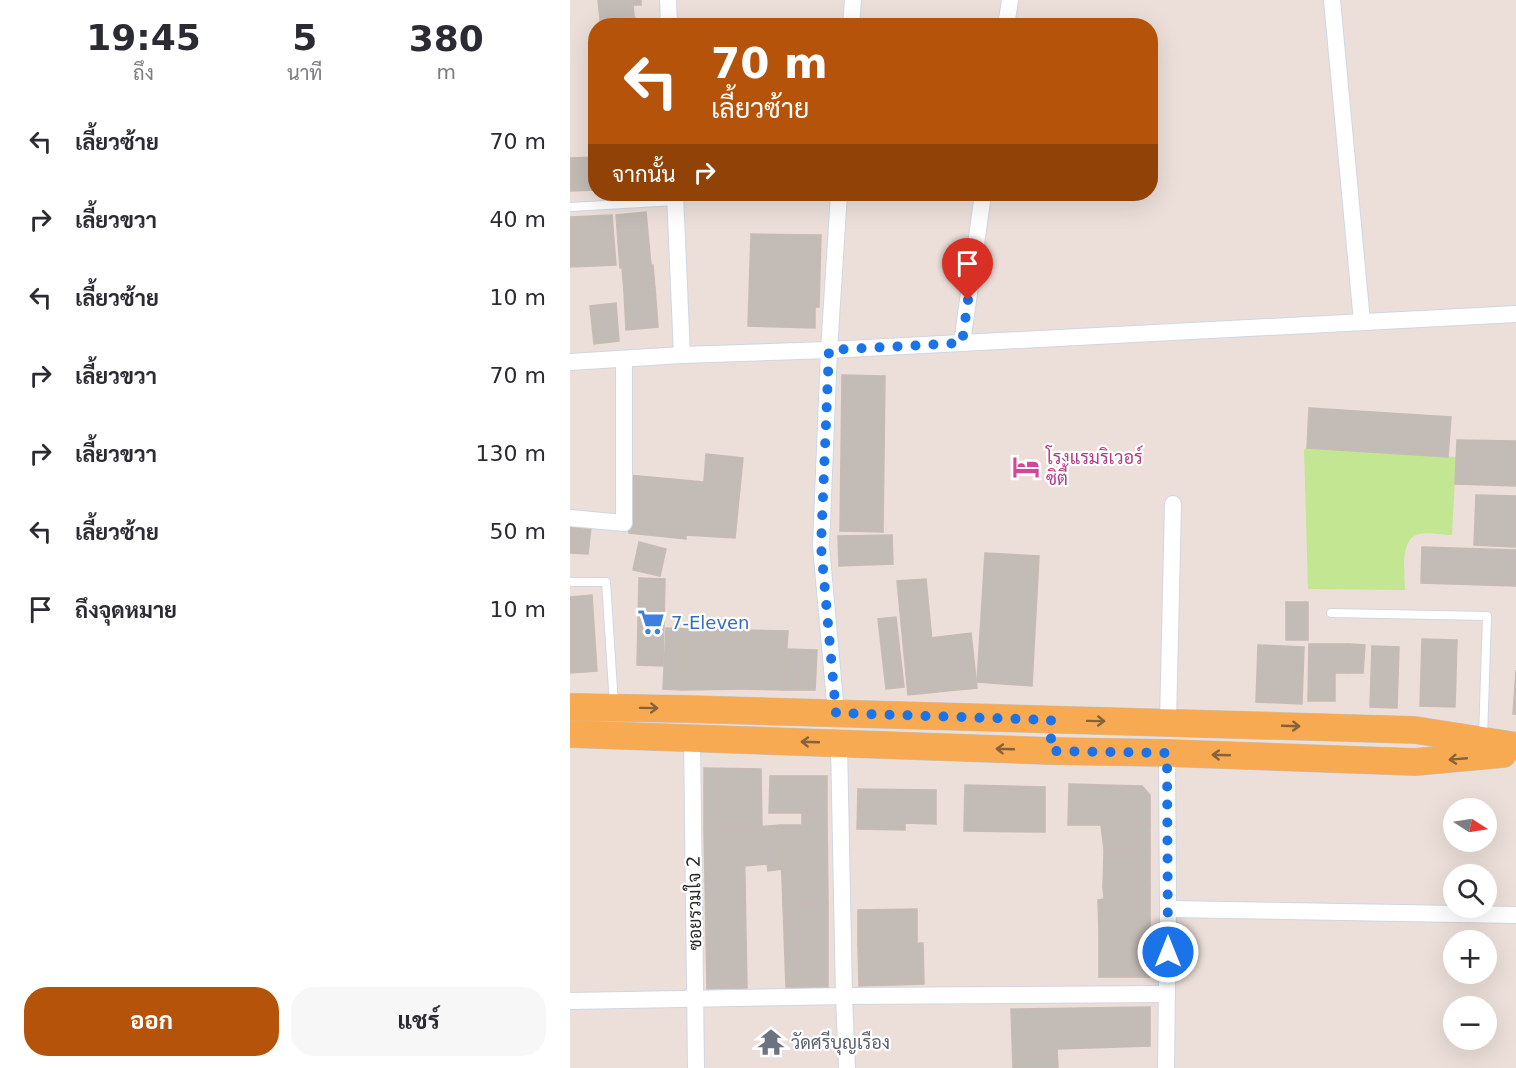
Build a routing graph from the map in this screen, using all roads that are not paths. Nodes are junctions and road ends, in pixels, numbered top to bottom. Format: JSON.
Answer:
{"nodes":[{"id":1,"x":668,"y":0,"type":"edge"},
{"id":2,"x":853,"y":0,"type":"edge"},
{"id":3,"x":1010,"y":0,"type":"edge"},
{"id":4,"x":1332,"y":0,"type":"edge"},
{"id":5,"x":669,"y":18,"type":"edge"},
{"id":6,"x":852,"y":18,"type":"edge"},
{"id":7,"x":1007,"y":18,"type":"edge"},
{"id":8,"x":634,"y":201,"type":"edge"},
{"id":9,"x":676,"y":201,"type":"edge"},
{"id":10,"x":840,"y":201,"type":"edge"},
{"id":11,"x":982,"y":201,"type":"edge"},
{"id":12,"x":570,"y":207,"type":"edge"},
{"id":13,"x":1516,"y":314,"type":"edge"},
{"id":14,"x":1362,"y":322,"type":"junction"},
{"id":15,"x":962,"y":343,"type":"junction"},
{"id":16,"x":829,"y":350,"type":"junction"},
{"id":17,"x":681,"y":355,"type":"junction"},
{"id":18,"x":624,"y":359,"type":"junction"},
{"id":19,"x":570,"y":362,"type":"edge"},
{"id":20,"x":1173,"y":504,"type":"dead end"},
{"id":21,"x":570,"y":518,"type":"edge"},
{"id":22,"x":570,"y":582,"type":"edge"},
{"id":23,"x":1331,"y":613,"type":"dead end"},
{"id":24,"x":570,"y":707,"type":"edge"},
{"id":25,"x":614,"y":707,"type":"junction"},
{"id":26,"x":836,"y":713,"type":"junction"},
{"id":27,"x":1051,"y":720,"type":"junction"},
{"id":28,"x":1168,"y":723,"type":"junction"},
{"id":29,"x":570,"y":734,"type":"edge"},
{"id":30,"x":692,"y":737,"type":"junction"},
{"id":31,"x":1483,"y":741,"type":"junction"},
{"id":32,"x":839,"y":743,"type":"junction"},
{"id":33,"x":1516,"y":746,"type":"edge"},
{"id":34,"x":1051,"y":751,"type":"junction"},
{"id":35,"x":1167,"y":753,"type":"junction"},
{"id":36,"x":1516,"y":753,"type":"edge"},
{"id":37,"x":1168,"y":909,"type":"junction"},
{"id":38,"x":1516,"y":915,"type":"edge"},
{"id":39,"x":1167,"y":994,"type":"junction"},
{"id":40,"x":844,"y":996,"type":"junction"},
{"id":41,"x":696,"y":999,"type":"junction"},
{"id":42,"x":570,"y":1001,"type":"edge"},
{"id":43,"x":696,"y":1068,"type":"edge"},
{"id":44,"x":847,"y":1068,"type":"edge"},
{"id":45,"x":1166,"y":1068,"type":"edge"}],
"edges":[{"from":1,"to":5,"type":"street"},
{"from":2,"to":6,"type":"street"},
{"from":3,"to":7,"type":"street"},
{"from":4,"to":14,"type":"street"},
{"from":8,"to":12,"type":"lane"},
{"from":9,"to":17,"type":"street"},
{"from":10,"to":16,"type":"street"},
{"from":11,"to":15,"type":"street"},
{"from":13,"to":14,"type":"street"},
{"from":14,"to":15,"type":"street"},
{"from":15,"to":16,"type":"street"},
{"from":16,"to":17,"type":"street"},
{"from":16,"to":26,"type":"street"},
{"from":17,"to":18,"type":"street"},
{"from":18,"to":19,"type":"street"},
{"from":18,"to":21,"type":"street"},
{"from":20,"to":28,"type":"street"},
{"from":22,"to":25,"type":"lane"},
{"from":23,"to":31,"type":"lane"},
{"from":24,"to":25,"type":"main road"},
{"from":25,"to":26,"type":"main road","one_way":true},
{"from":26,"to":27,"type":"main road"},
{"from":27,"to":28,"type":"main road","one_way":true},
{"from":27,"to":34,"type":"main road"},
{"from":28,"to":31,"type":"main road","one_way":true},
{"from":29,"to":30,"type":"main road"},
{"from":32,"to":30,"type":"main road","one_way":true},
{"from":30,"to":41,"type":"street","name":"ซอยรวมใจ 2"},
{"from":31,"to":33,"type":"main road"},
{"from":34,"to":32,"type":"main road","one_way":true},
{"from":32,"to":40,"type":"street"},
{"from":34,"to":35,"type":"main road"},
{"from":36,"to":35,"type":"main road","one_way":true},
{"from":35,"to":37,"type":"street"},
{"from":37,"to":38,"type":"street"},
{"from":37,"to":39,"type":"street"},
{"from":39,"to":40,"type":"street"},
{"from":39,"to":45,"type":"street"},
{"from":40,"to":41,"type":"street"},
{"from":40,"to":44,"type":"street"},
{"from":41,"to":42,"type":"street"},
{"from":41,"to":43,"type":"street","name":"ซอยรวมใจ 2"}]}
